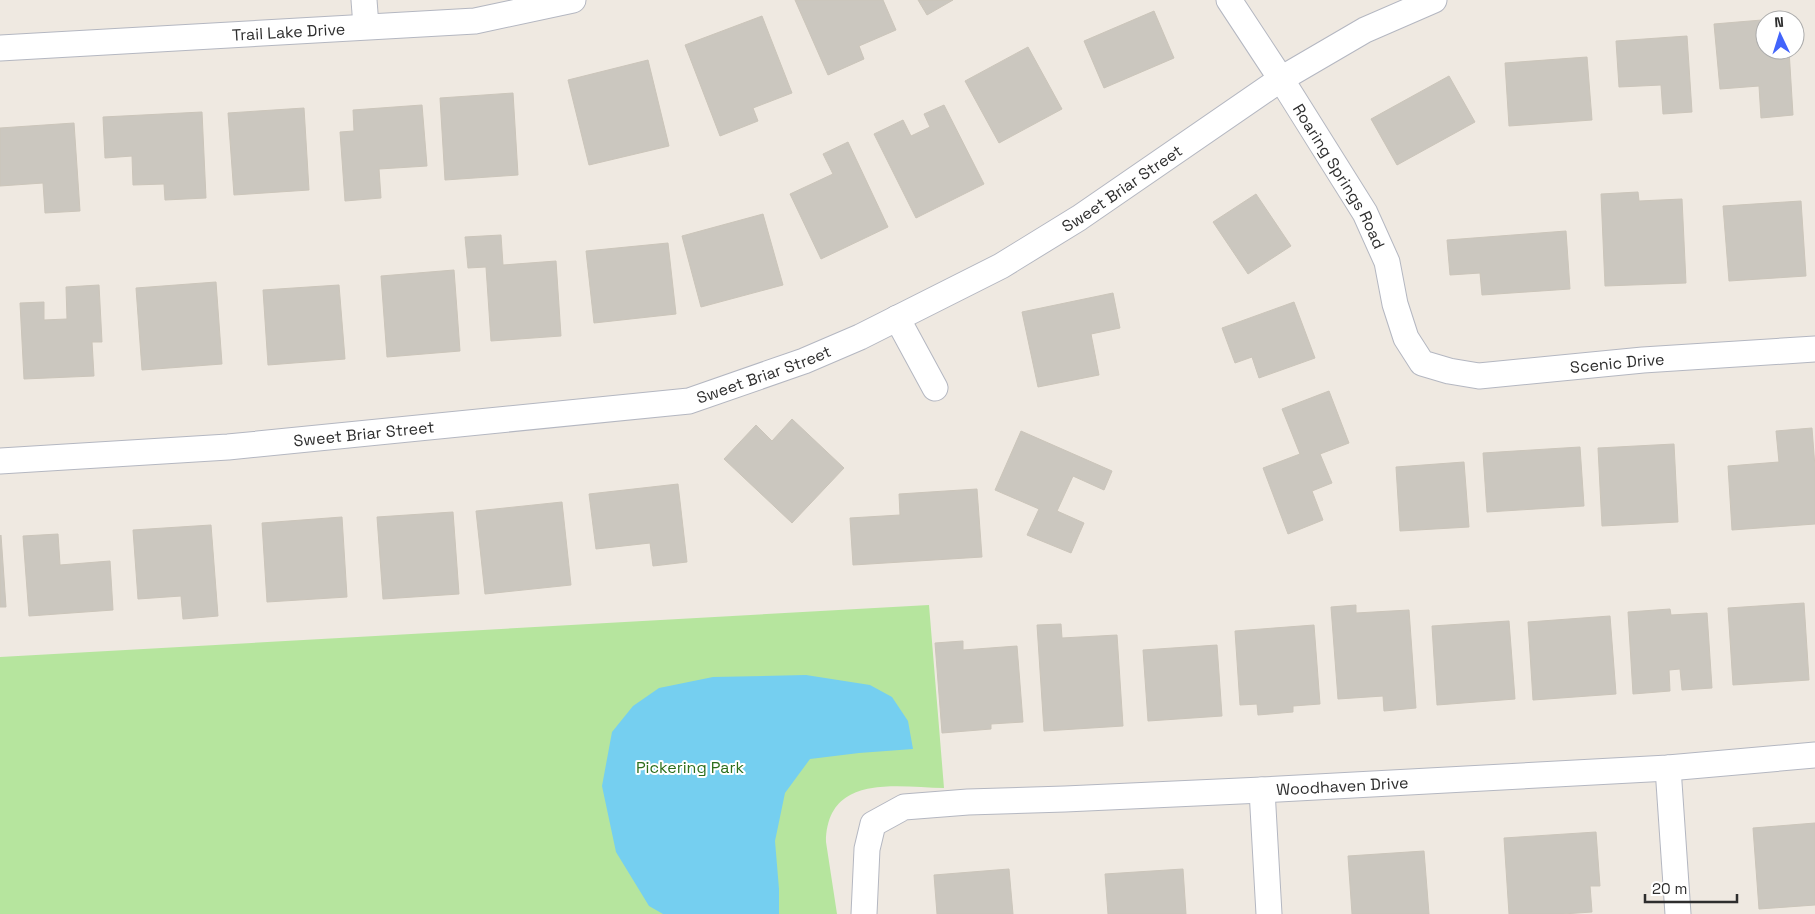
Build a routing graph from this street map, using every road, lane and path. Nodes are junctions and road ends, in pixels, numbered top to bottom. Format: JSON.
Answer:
{"nodes":[{"id":1,"x":364,"y":0,"type":"edge"},
{"id":2,"x":573,"y":0,"type":"edge"},
{"id":3,"x":1230,"y":0,"type":"edge"},
{"id":4,"x":1434,"y":0,"type":"edge"},
{"id":5,"x":366,"y":26,"type":"junction"},
{"id":6,"x":0,"y":48,"type":"edge"},
{"id":7,"x":1281,"y":79,"type":"junction"},
{"id":8,"x":897,"y":318,"type":"junction"},
{"id":9,"x":1815,"y":350,"type":"edge"},
{"id":10,"x":1422,"y":363,"type":"joint"},
{"id":11,"x":935,"y":388,"type":"dead end"},
{"id":12,"x":0,"y":461,"type":"edge"},
{"id":13,"x":1815,"y":755,"type":"edge"},
{"id":14,"x":1668,"y":768,"type":"junction"},
{"id":15,"x":1262,"y":790,"type":"junction"},
{"id":16,"x":864,"y":914,"type":"edge"},
{"id":17,"x":1269,"y":914,"type":"edge"},
{"id":18,"x":1678,"y":914,"type":"edge"}],
"edges":[{"from":1,"to":5,"type":"street"},
{"from":2,"to":5,"type":"street","name":"Trail Lake Drive"},
{"from":3,"to":7,"type":"street","name":"Roaring Springs Road"},
{"from":4,"to":7,"type":"street","name":"Sweet Briar Street"},
{"from":5,"to":6,"type":"street","name":"Trail Lake Drive"},
{"from":7,"to":8,"type":"street","name":"Sweet Briar Street"},
{"from":7,"to":10,"type":"street","name":"Roaring Springs Road"},
{"from":8,"to":11,"type":"street"},
{"from":8,"to":12,"type":"street","name":"Sweet Briar Street"},
{"from":9,"to":10,"type":"street","name":"Scenic Drive"},
{"from":13,"to":14,"type":"street","name":"Woodhaven Drive"},
{"from":14,"to":15,"type":"street","name":"Woodhaven Drive"},
{"from":14,"to":18,"type":"street"},
{"from":15,"to":16,"type":"street","name":"Woodhaven Drive"},
{"from":15,"to":17,"type":"street"}]}
